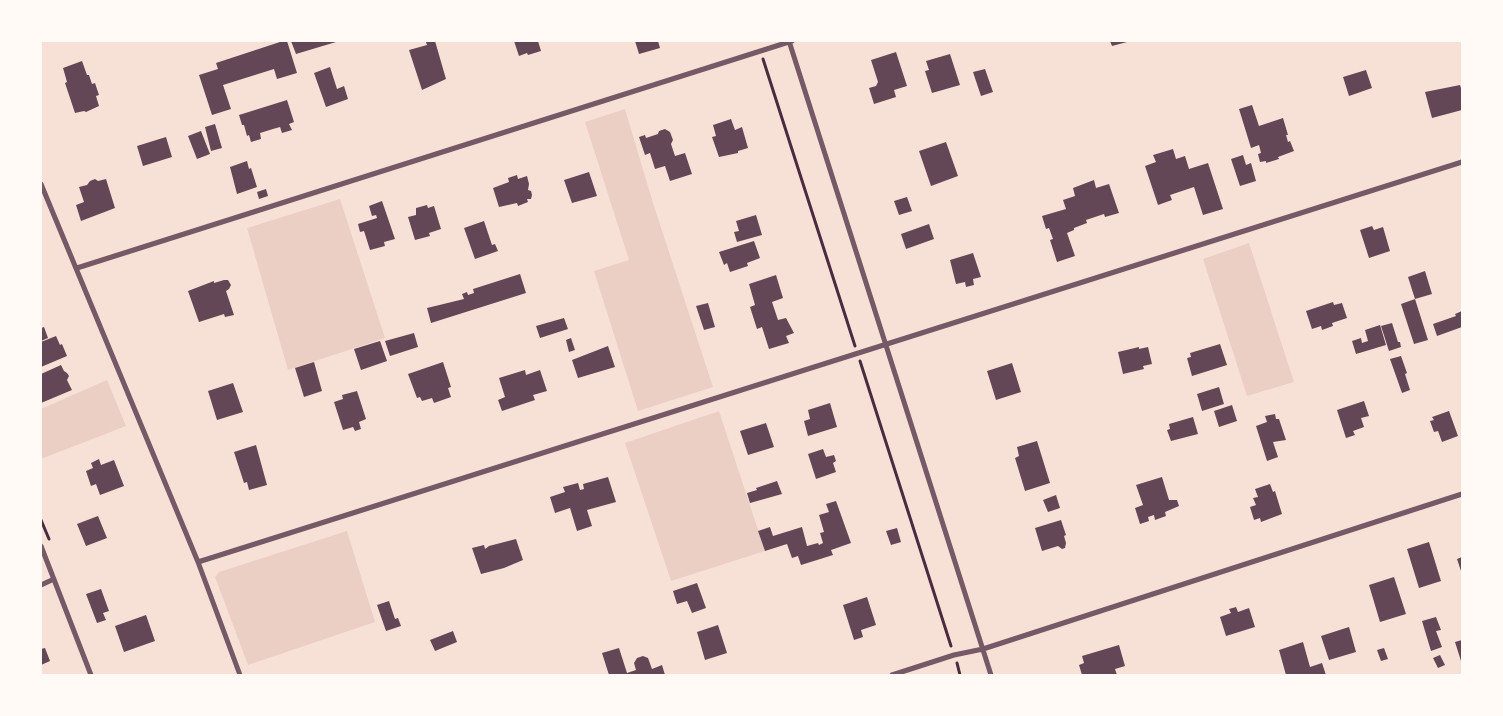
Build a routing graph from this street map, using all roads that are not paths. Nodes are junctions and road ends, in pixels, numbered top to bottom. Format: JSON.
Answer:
{"nodes":[{"id":1,"x":790,"y":42,"type":"edge"},
{"id":2,"x":1462,"y":162,"type":"edge"},
{"id":3,"x":41,"y":184,"type":"edge"},
{"id":4,"x":77,"y":268,"type":"junction"},
{"id":5,"x":886,"y":344,"type":"junction"},
{"id":6,"x":1462,"y":494,"type":"edge"},
{"id":7,"x":41,"y":546,"type":"edge"},
{"id":8,"x":198,"y":562,"type":"junction"},
{"id":9,"x":54,"y":579,"type":"junction"},
{"id":10,"x":41,"y":586,"type":"edge"},
{"id":11,"x":983,"y":649,"type":"junction"},
{"id":12,"x":91,"y":675,"type":"edge"},
{"id":13,"x":240,"y":675,"type":"edge"},
{"id":14,"x":892,"y":675,"type":"edge"},
{"id":15,"x":992,"y":675,"type":"edge"}],
"edges":[{"from":1,"to":4,"type":"street"},
{"from":1,"to":5,"type":"street"},
{"from":2,"to":5,"type":"street"},
{"from":3,"to":4,"type":"street"},
{"from":4,"to":8,"type":"street"},
{"from":5,"to":8,"type":"street"},
{"from":5,"to":11,"type":"street"},
{"from":6,"to":11,"type":"street"},
{"from":7,"to":9,"type":"street"},
{"from":8,"to":13,"type":"street"},
{"from":9,"to":10,"type":"street"},
{"from":9,"to":12,"type":"street"},
{"from":11,"to":14,"type":"street"},
{"from":11,"to":15,"type":"street"}]}
